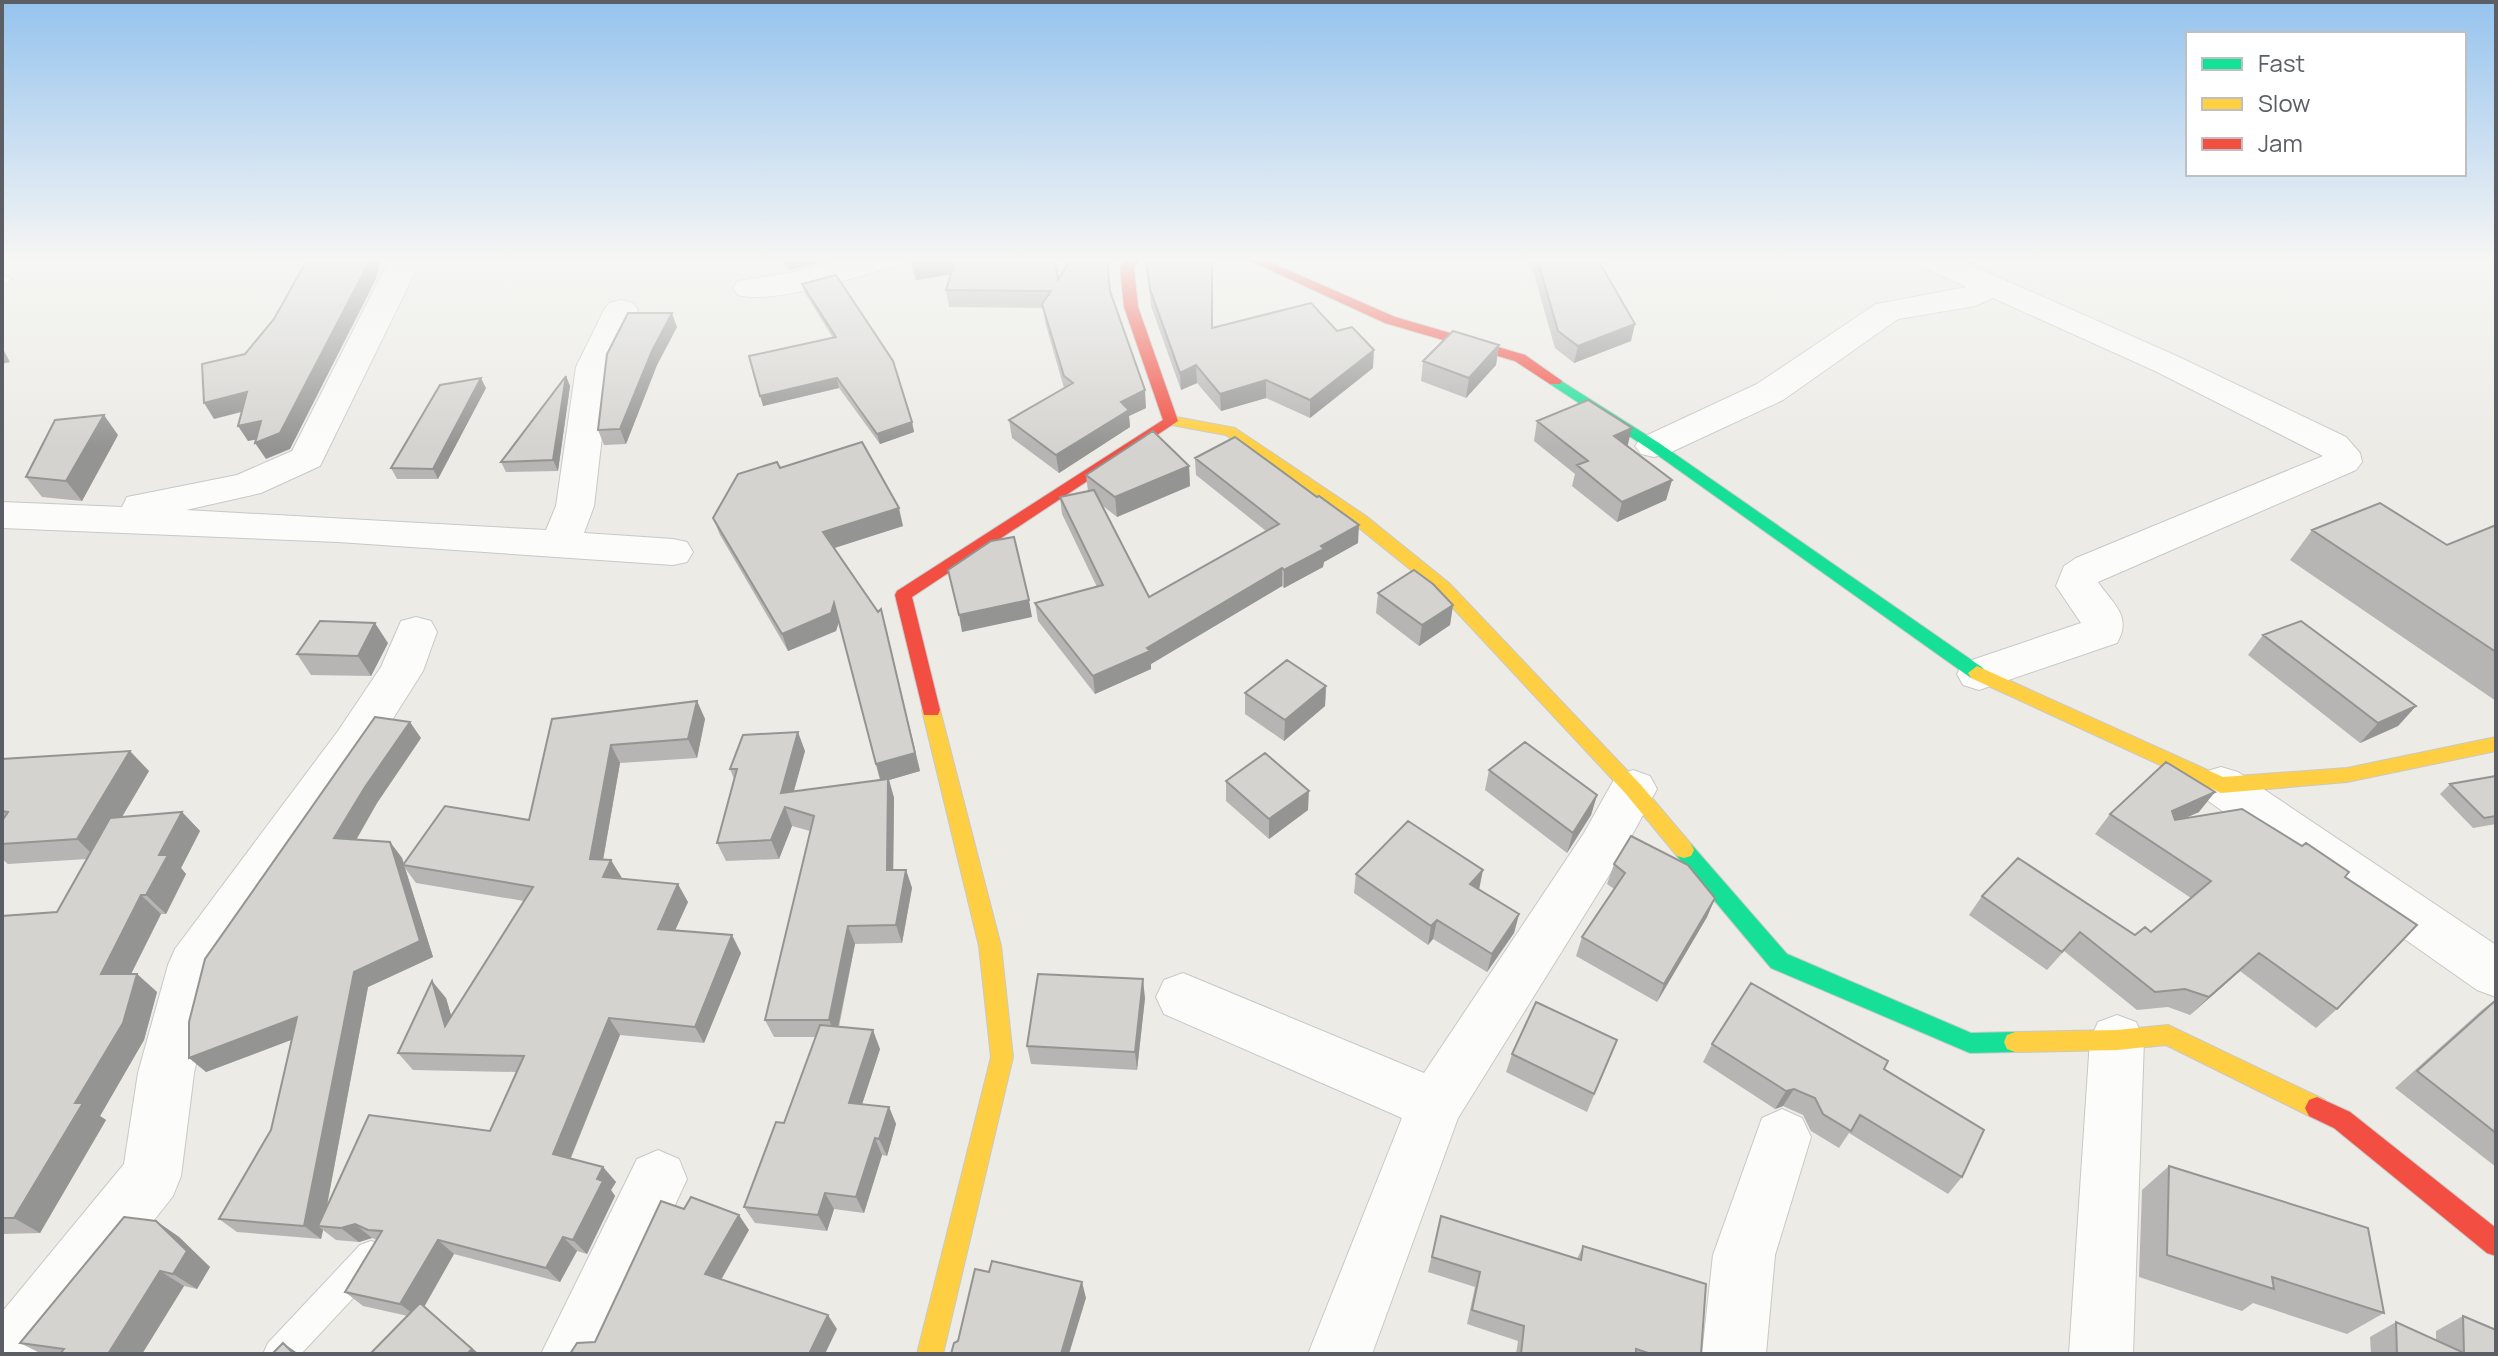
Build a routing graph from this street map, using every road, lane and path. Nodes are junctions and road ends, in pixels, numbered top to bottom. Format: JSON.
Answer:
{"nodes":[{"id":1,"x":375,"y":321,"type":"edge"},
{"id":2,"x":615,"y":321,"type":"edge"},
{"id":3,"x":1136,"y":321,"type":"edge"},
{"id":4,"x":1394,"y":321,"type":"edge"},
{"id":5,"x":1873,"y":321,"type":"edge"},
{"id":6,"x":2070,"y":321,"type":"edge"},
{"id":7,"x":1171,"y":421,"type":"junction"},
{"id":8,"x":1654,"y":446,"type":"junction"},
{"id":9,"x":2,"y":515,"type":"edge"},
{"id":10,"x":68,"y":520,"type":"junction"},
{"id":11,"x":560,"y":544,"type":"junction"},
{"id":12,"x":673,"y":552,"type":"dead end"},
{"id":13,"x":416,"y":632,"type":"dead end"},
{"id":14,"x":1979,"y":674,"type":"junction"},
{"id":15,"x":2496,"y":744,"type":"edge"},
{"id":16,"x":2221,"y":785,"type":"junction"},
{"id":17,"x":1633,"y":789,"type":"junction"},
{"id":18,"x":2496,"y":974,"type":"edge"},
{"id":19,"x":1183,"y":997,"type":"dead end"},
{"id":20,"x":2117,"y":1040,"type":"junction"},
{"id":21,"x":1435,"y":1105,"type":"junction"},
{"id":22,"x":1782,"y":1137,"type":"dead end"},
{"id":23,"x":658,"y":1179,"type":"dead end"},
{"id":24,"x":2496,"y":1244,"type":"edge"},
{"id":25,"x":371,"y":1256,"type":"edge"},
{"id":26,"x":9,"y":1354,"type":"edge"},
{"id":27,"x":279,"y":1354,"type":"edge"},
{"id":28,"x":573,"y":1354,"type":"edge"},
{"id":29,"x":930,"y":1354,"type":"edge"},
{"id":30,"x":1340,"y":1354,"type":"edge"},
{"id":31,"x":1734,"y":1354,"type":"edge"},
{"id":32,"x":2101,"y":1354,"type":"edge"}],
"edges":[{"from":1,"to":10,"type":"street"},
{"from":2,"to":11,"type":"street"},
{"from":3,"to":7,"type":"street"},
{"from":4,"to":8,"type":"street"},
{"from":5,"to":8,"type":"street"},
{"from":6,"to":14,"type":"street"},
{"from":7,"to":17,"type":"street"},
{"from":7,"to":29,"type":"street"},
{"from":8,"to":14,"type":"street"},
{"from":9,"to":10,"type":"street"},
{"from":10,"to":11,"type":"street"},
{"from":11,"to":12,"type":"street"},
{"from":13,"to":26,"type":"street"},
{"from":14,"to":16,"type":"street"},
{"from":15,"to":16,"type":"street"},
{"from":16,"to":18,"type":"street"},
{"from":17,"to":20,"type":"street"},
{"from":17,"to":21,"type":"street"},
{"from":19,"to":21,"type":"street"},
{"from":20,"to":24,"type":"street"},
{"from":20,"to":32,"type":"street"},
{"from":21,"to":30,"type":"street"},
{"from":22,"to":31,"type":"street"},
{"from":23,"to":28,"type":"street"},
{"from":25,"to":27,"type":"lane"}]}
